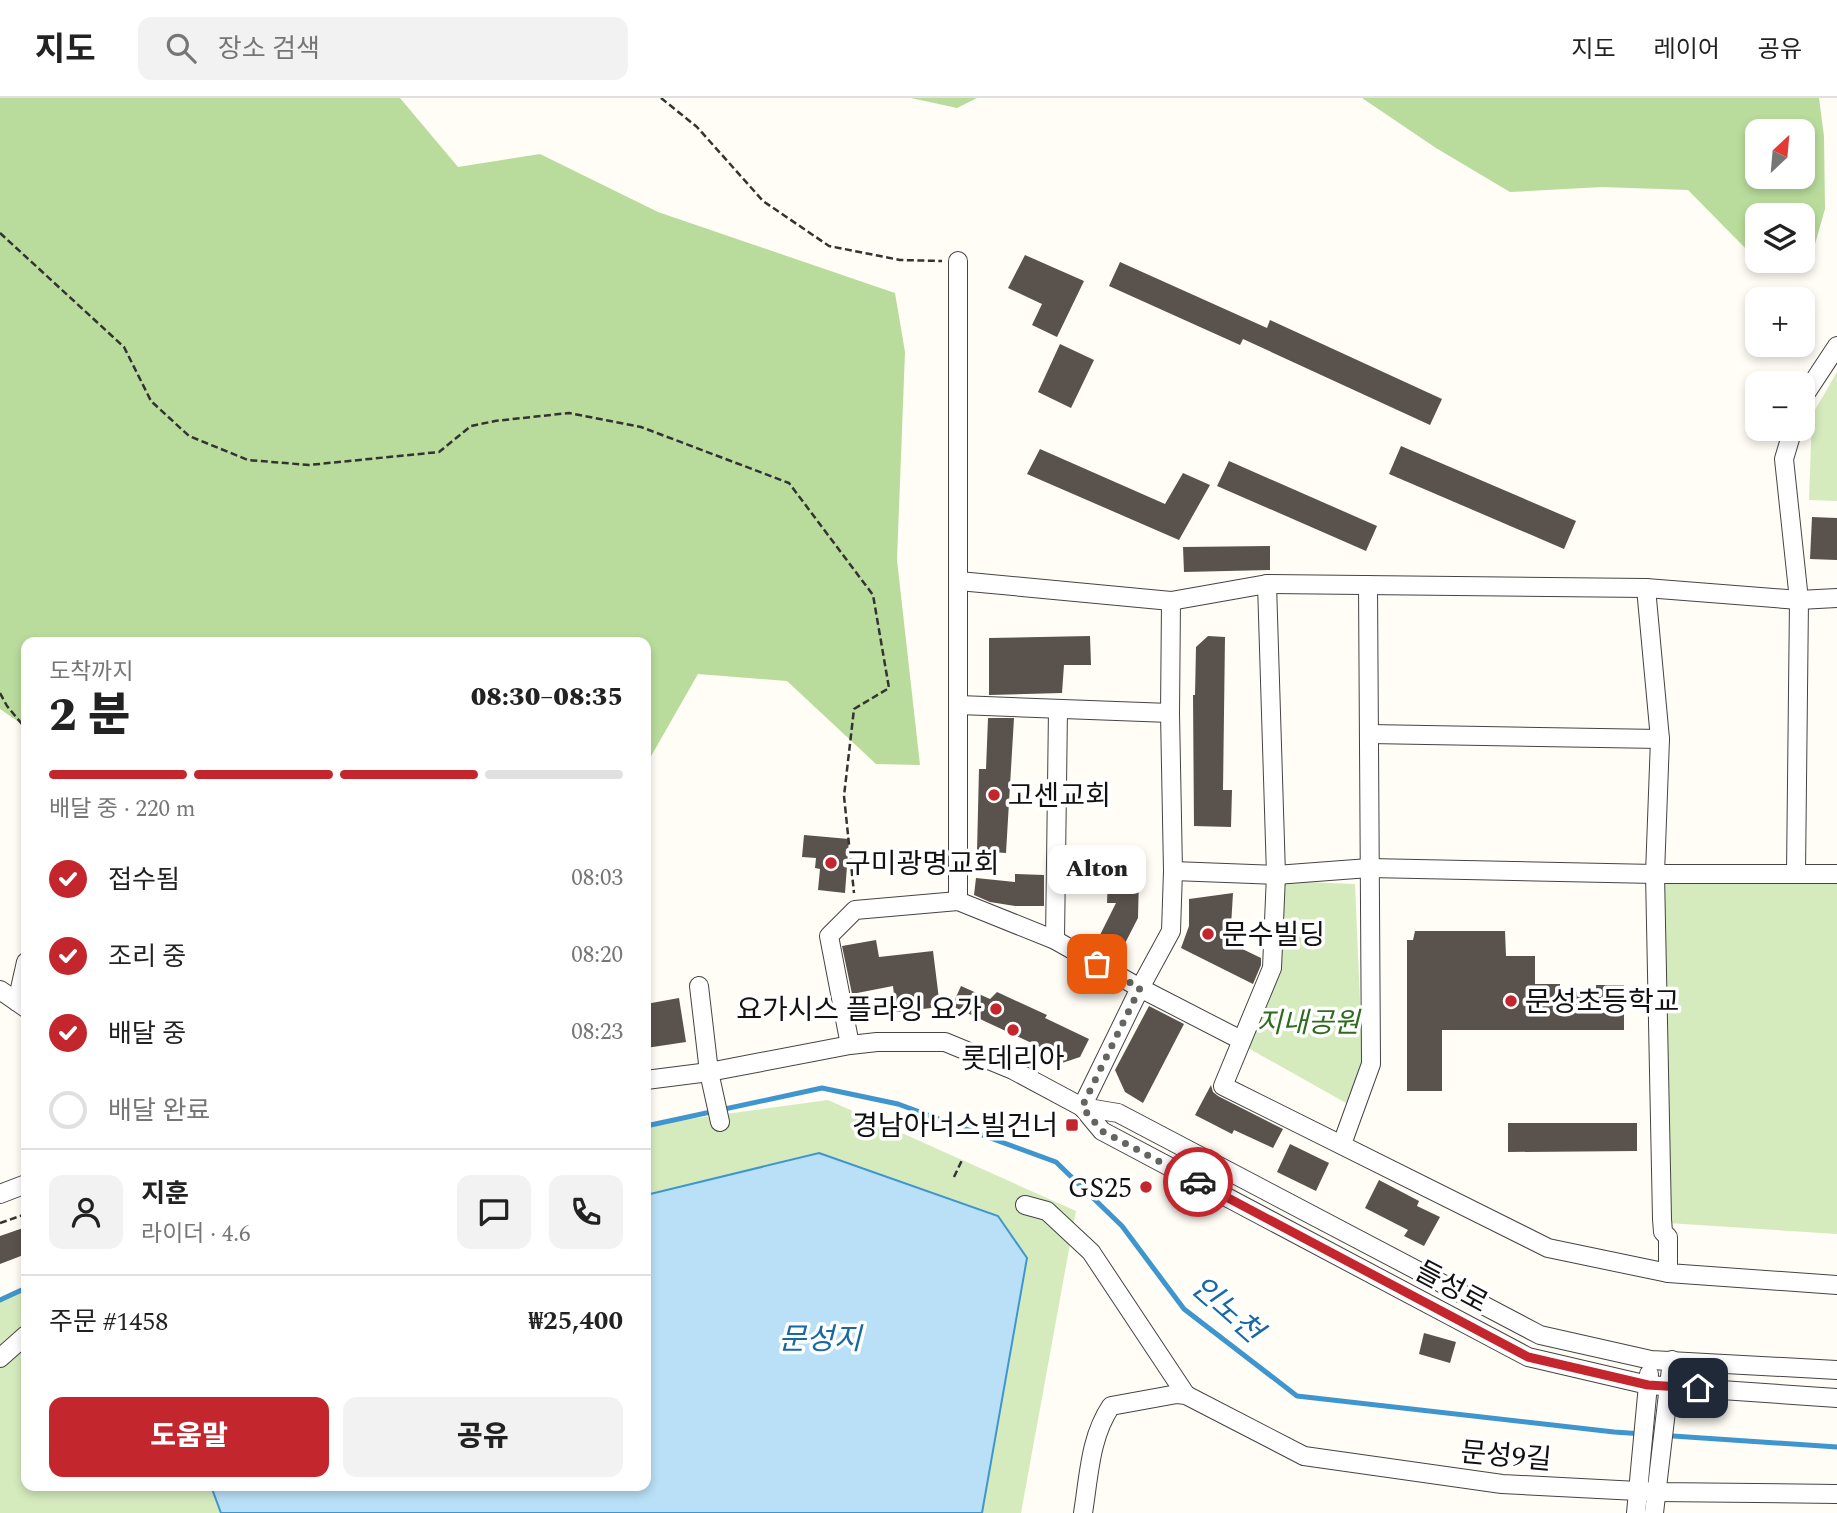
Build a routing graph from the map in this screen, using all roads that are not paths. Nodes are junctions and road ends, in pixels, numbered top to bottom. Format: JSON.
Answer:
{"nodes":[{"id":1,"x":958,"y":261,"type":"road end"},
{"id":2,"x":1837,"y":346,"type":"edge"},
{"id":3,"x":1815,"y":379,"type":"edge"},
{"id":4,"x":1789,"y":441,"type":"edge"},
{"id":5,"x":959,"y":581,"type":"junction"},
{"id":6,"x":1267,"y":584,"type":"junction"},
{"id":7,"x":1368,"y":585,"type":"junction"},
{"id":8,"x":1646,"y":588,"type":"junction"},
{"id":9,"x":1837,"y":598,"type":"edge"},
{"id":10,"x":1799,"y":600,"type":"junction"},
{"id":11,"x":1171,"y":601,"type":"junction"},
{"id":12,"x":959,"y":705,"type":"junction"},
{"id":13,"x":1058,"y":709,"type":"junction"},
{"id":14,"x":1170,"y":713,"type":"junction"},
{"id":15,"x":1369,"y":734,"type":"junction"},
{"id":16,"x":1660,"y":739,"type":"junction"},
{"id":17,"x":1370,"y":868,"type":"junction"},
{"id":18,"x":1173,"y":871,"type":"junction"},
{"id":19,"x":1656,"y":874,"type":"junction"},
{"id":20,"x":1796,"y":874,"type":"junction"},
{"id":21,"x":1837,"y":874,"type":"edge"},
{"id":22,"x":1276,"y":875,"type":"junction"},
{"id":23,"x":958,"y":901,"type":"junction"},
{"id":24,"x":1055,"y":940,"type":"junction"},
{"id":25,"x":699,"y":986,"type":"dead end"},
{"id":26,"x":1140,"y":988,"type":"junction"},
{"id":27,"x":0,"y":990,"type":"edge"},
{"id":28,"x":21,"y":1004,"type":"edge"},
{"id":29,"x":1241,"y":1040,"type":"junction"},
{"id":30,"x":850,"y":1045,"type":"junction"},
{"id":31,"x":709,"y":1072,"type":"junction"},
{"id":32,"x":651,"y":1079,"type":"edge"},
{"id":33,"x":1082,"y":1107,"type":"junction"},
{"id":34,"x":720,"y":1122,"type":"dead end"},
{"id":35,"x":1342,"y":1144,"type":"junction"},
{"id":36,"x":21,"y":1186,"type":"edge"},
{"id":37,"x":0,"y":1194,"type":"edge"},
{"id":38,"x":1025,"y":1205,"type":"dead end"},
{"id":39,"x":1668,"y":1273,"type":"junction"},
{"id":40,"x":1837,"y":1285,"type":"edge"},
{"id":41,"x":21,"y":1339,"type":"edge"},
{"id":42,"x":0,"y":1358,"type":"edge"},
{"id":43,"x":1651,"y":1360,"type":"junction"},
{"id":44,"x":1672,"y":1360,"type":"junction"},
{"id":45,"x":1837,"y":1370,"type":"edge"},
{"id":46,"x":1670,"y":1387,"type":"junction"},
{"id":47,"x":1648,"y":1394,"type":"junction"},
{"id":48,"x":1186,"y":1395,"type":"junction"},
{"id":49,"x":1837,"y":1398,"type":"edge"},
{"id":50,"x":1648,"y":1492,"type":"junction"},
{"id":51,"x":1837,"y":1494,"type":"edge"},
{"id":52,"x":1083,"y":1513,"type":"edge"},
{"id":53,"x":1636,"y":1513,"type":"edge"},
{"id":54,"x":1654,"y":1513,"type":"edge"}],
"edges":[{"from":1,"to":5,"type":"street"},
{"from":2,"to":3,"type":"street"},
{"from":4,"to":10,"type":"street"},
{"from":5,"to":11,"type":"street"},
{"from":5,"to":12,"type":"street"},
{"from":6,"to":7,"type":"street"},
{"from":6,"to":11,"type":"street"},
{"from":6,"to":22,"type":"street"},
{"from":7,"to":8,"type":"street"},
{"from":7,"to":15,"type":"street"},
{"from":8,"to":10,"type":"street"},
{"from":8,"to":16,"type":"street"},
{"from":9,"to":10,"type":"street"},
{"from":10,"to":20,"type":"street"},
{"from":11,"to":14,"type":"street"},
{"from":12,"to":13,"type":"street"},
{"from":12,"to":23,"type":"street"},
{"from":13,"to":14,"type":"street"},
{"from":13,"to":24,"type":"street"},
{"from":14,"to":18,"type":"street"},
{"from":15,"to":16,"type":"street"},
{"from":15,"to":17,"type":"street"},
{"from":16,"to":19,"type":"street"},
{"from":17,"to":19,"type":"street"},
{"from":17,"to":22,"type":"street"},
{"from":17,"to":35,"type":"street"},
{"from":18,"to":22,"type":"street"},
{"from":18,"to":26,"type":"street"},
{"from":19,"to":20,"type":"street"},
{"from":19,"to":39,"type":"street"},
{"from":20,"to":21,"type":"street"},
{"from":22,"to":29,"type":"street"},
{"from":23,"to":24,"type":"street"},
{"from":23,"to":30,"type":"street"},
{"from":24,"to":26,"type":"street"},
{"from":25,"to":31,"type":"street"},
{"from":26,"to":29,"type":"street"},
{"from":26,"to":33,"type":"street"},
{"from":27,"to":28,"type":"street"},
{"from":29,"to":35,"type":"street"},
{"from":30,"to":31,"type":"street","name":"들성로"},
{"from":30,"to":33,"type":"street","name":"들성로"},
{"from":31,"to":32,"type":"street","name":"들성로"},
{"from":31,"to":34,"type":"street"},
{"from":33,"to":43,"type":"street","name":"들성로"},
{"from":33,"to":47,"type":"street","name":"들성로"},
{"from":35,"to":39,"type":"street"},
{"from":36,"to":37,"type":"street"},
{"from":38,"to":48,"type":"street"},
{"from":39,"to":40,"type":"street"},
{"from":41,"to":42,"type":"street"},
{"from":43,"to":44,"type":"street","name":"들성로"},
{"from":43,"to":47,"type":"street"},
{"from":44,"to":45,"type":"street","name":"들성로"},
{"from":44,"to":46,"type":"street"},
{"from":46,"to":47,"type":"street","name":"들성로"},
{"from":46,"to":49,"type":"street","name":"들성로"},
{"from":46,"to":50,"type":"street"},
{"from":47,"to":50,"type":"street"},
{"from":48,"to":50,"type":"street","name":"문성9길"},
{"from":48,"to":52,"type":"street"},
{"from":50,"to":51,"type":"street","name":"문성9길"},
{"from":50,"to":53,"type":"street"},
{"from":50,"to":54,"type":"street"}]}
